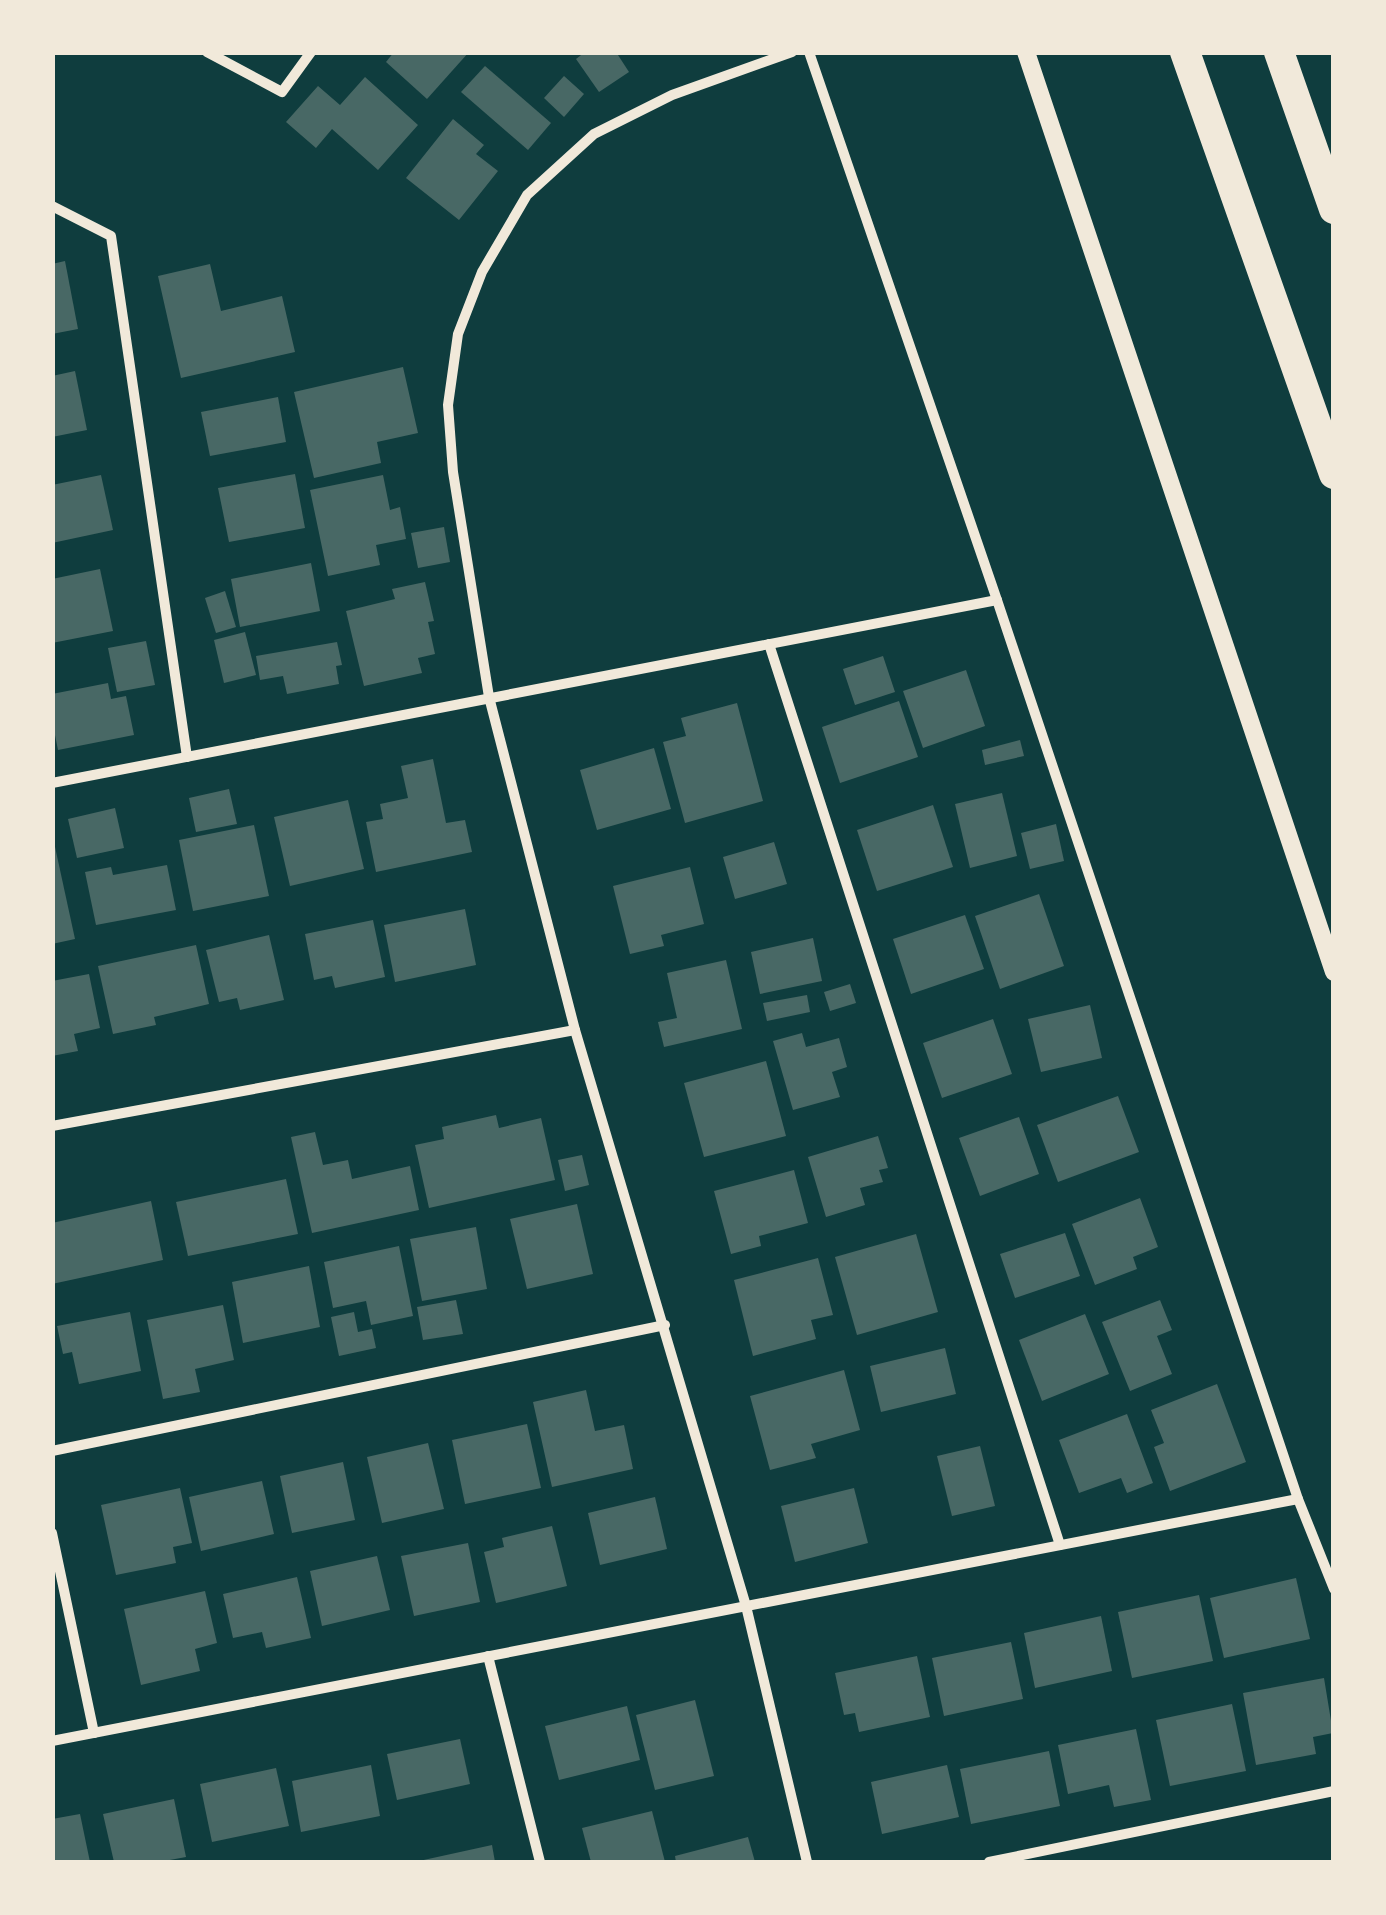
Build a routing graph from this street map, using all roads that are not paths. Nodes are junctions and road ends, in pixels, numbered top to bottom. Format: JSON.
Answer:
{"nodes":[{"id":1,"x":207,"y":52,"type":"edge"},
{"id":2,"x":311,"y":52,"type":"edge"},
{"id":3,"x":792,"y":52,"type":"edge"},
{"id":4,"x":809,"y":52,"type":"edge"},
{"id":5,"x":1026,"y":52,"type":"edge"},
{"id":6,"x":1184,"y":52,"type":"edge"},
{"id":7,"x":1279,"y":52,"type":"edge"},
{"id":8,"x":52,"y":206,"type":"edge"},
{"id":9,"x":1334,"y":209,"type":"edge"},
{"id":10,"x":1334,"y":474,"type":"edge"},
{"id":11,"x":996,"y":600,"type":"junction"},
{"id":12,"x":769,"y":644,"type":"junction"},
{"id":13,"x":489,"y":697,"type":"junction"},
{"id":14,"x":186,"y":756,"type":"junction"},
{"id":15,"x":52,"y":783,"type":"edge"},
{"id":16,"x":1334,"y":972,"type":"edge"},
{"id":17,"x":576,"y":1030,"type":"junction"},
{"id":18,"x":52,"y":1126,"type":"edge"},
{"id":19,"x":665,"y":1325,"type":"junction"},
{"id":20,"x":52,"y":1451,"type":"edge"},
{"id":21,"x":1298,"y":1499,"type":"junction"},
{"id":22,"x":52,"y":1533,"type":"edge"},
{"id":23,"x":1060,"y":1545,"type":"junction"},
{"id":24,"x":1334,"y":1589,"type":"edge"},
{"id":25,"x":746,"y":1606,"type":"junction"},
{"id":26,"x":488,"y":1656,"type":"junction"},
{"id":27,"x":94,"y":1733,"type":"junction"},
{"id":28,"x":52,"y":1741,"type":"edge"},
{"id":29,"x":1334,"y":1791,"type":"edge"},
{"id":30,"x":540,"y":1862,"type":"edge"},
{"id":31,"x":808,"y":1862,"type":"edge"},
{"id":32,"x":989,"y":1862,"type":"edge"}],
"edges":[{"from":1,"to":2,"type":"street"},
{"from":3,"to":13,"type":"street"},
{"from":4,"to":11,"type":"street"},
{"from":5,"to":16,"type":"street"},
{"from":6,"to":10,"type":"highway"},
{"from":7,"to":9,"type":"highway"},
{"from":8,"to":14,"type":"street"},
{"from":11,"to":12,"type":"street"},
{"from":11,"to":21,"type":"street"},
{"from":12,"to":13,"type":"street"},
{"from":12,"to":23,"type":"street"},
{"from":13,"to":14,"type":"street"},
{"from":13,"to":17,"type":"street"},
{"from":14,"to":15,"type":"street"},
{"from":17,"to":18,"type":"street"},
{"from":17,"to":19,"type":"street"},
{"from":19,"to":20,"type":"street"},
{"from":19,"to":25,"type":"street"},
{"from":21,"to":23,"type":"street"},
{"from":21,"to":24,"type":"street"},
{"from":22,"to":27,"type":"street"},
{"from":23,"to":25,"type":"street"},
{"from":25,"to":26,"type":"street"},
{"from":25,"to":31,"type":"street"},
{"from":26,"to":27,"type":"street"},
{"from":26,"to":30,"type":"street"},
{"from":27,"to":28,"type":"street"},
{"from":29,"to":32,"type":"street"}]}
